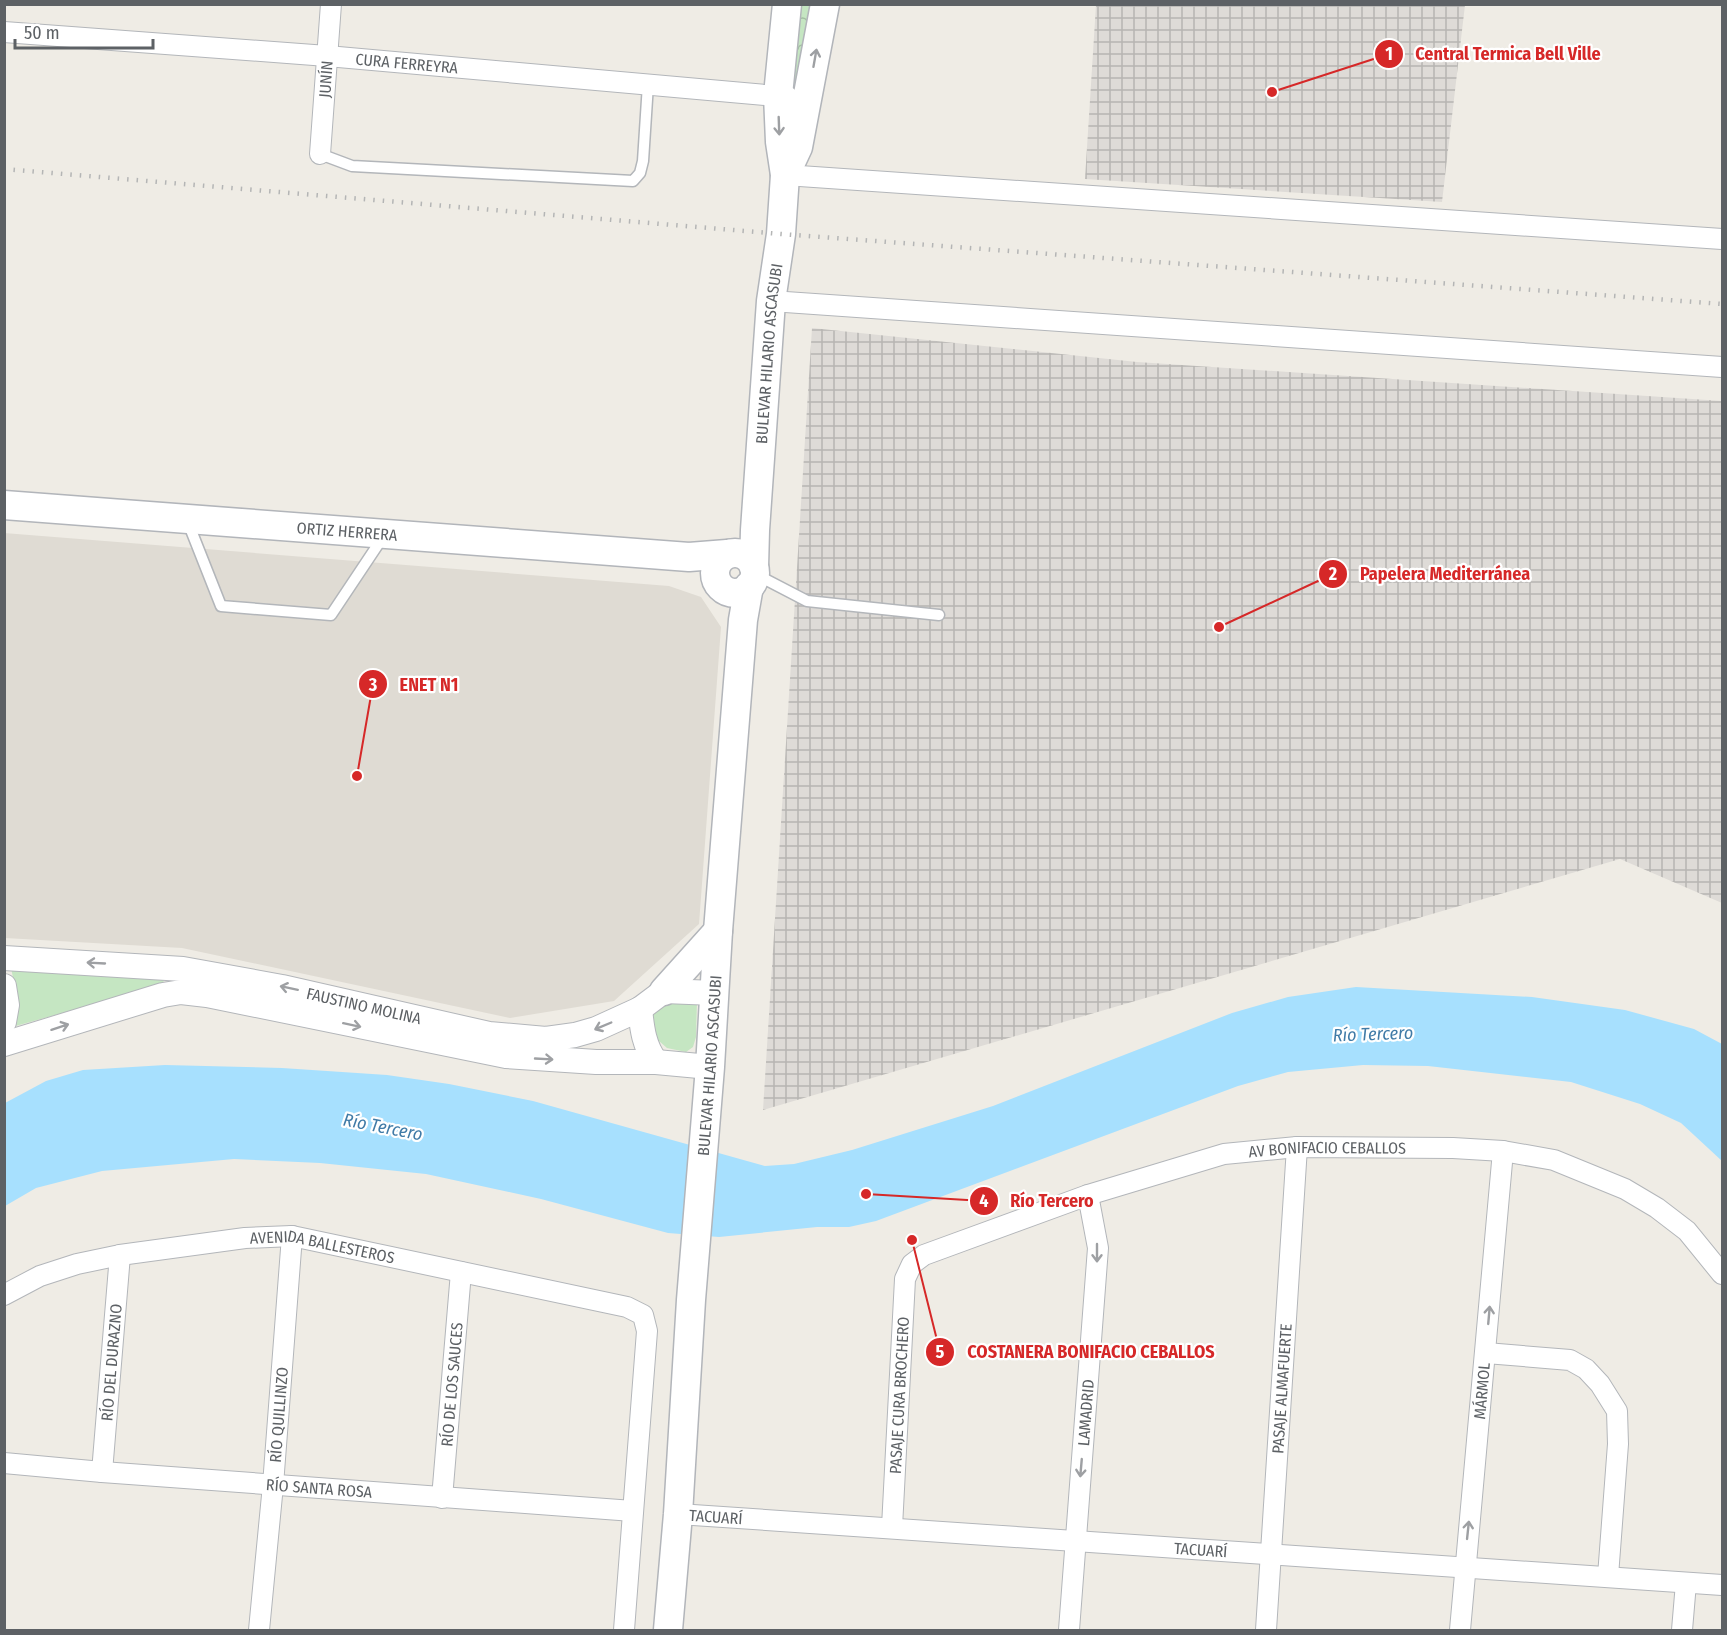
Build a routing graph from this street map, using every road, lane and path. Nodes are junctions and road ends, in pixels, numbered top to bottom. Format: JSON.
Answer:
{"nodes":[{"id":1,"x":331,"y":4,"type":"edge"},
{"id":2,"x":787,"y":4,"type":"edge"},
{"id":3,"x":825,"y":4,"type":"edge"},
{"id":4,"x":4,"y":32,"type":"edge"},
{"id":5,"x":327,"y":56,"type":"junction"},
{"id":6,"x":648,"y":84,"type":"junction"},
{"id":7,"x":778,"y":95,"type":"junction"},
{"id":8,"x":808,"y":100,"type":"junction"},
{"id":9,"x":320,"y":154,"type":"joint"},
{"id":10,"x":785,"y":175,"type":"junction"},
{"id":11,"x":1722,"y":239,"type":"edge"},
{"id":12,"x":771,"y":301,"type":"junction"},
{"id":13,"x":1722,"y":367,"type":"edge"},
{"id":14,"x":4,"y":505,"type":"edge"},
{"id":15,"x":187,"y":520,"type":"junction"},
{"id":16,"x":384,"y":535,"type":"junction"},
{"id":17,"x":741,"y":567,"type":"junction"},
{"id":18,"x":939,"y":615,"type":"dead end"},
{"id":19,"x":718,"y":931,"type":"junction"},
{"id":20,"x":4,"y":958,"type":"edge"},
{"id":21,"x":4,"y":986,"type":"edge"},
{"id":22,"x":664,"y":991,"type":"junction"},
{"id":23,"x":715,"y":993,"type":"junction"},
{"id":24,"x":640,"y":1009,"type":"junction"},
{"id":25,"x":4,"y":1022,"type":"edge"},
{"id":26,"x":4,"y":1044,"type":"edge"},
{"id":27,"x":656,"y":1062,"type":"junction"},
{"id":28,"x":710,"y":1067,"type":"junction"},
{"id":29,"x":1297,"y":1147,"type":"junction"},
{"id":30,"x":1503,"y":1151,"type":"junction"},
{"id":31,"x":1088,"y":1196,"type":"junction"},
{"id":32,"x":292,"y":1236,"type":"junction"},
{"id":33,"x":120,"y":1255,"type":"junction"},
{"id":34,"x":912,"y":1264,"type":"joint"},
{"id":35,"x":461,"y":1272,"type":"junction"},
{"id":36,"x":1722,"y":1274,"type":"edge"},
{"id":37,"x":4,"y":1295,"type":"edge"},
{"id":38,"x":1486,"y":1353,"type":"junction"},
{"id":39,"x":4,"y":1463,"type":"edge"},
{"id":40,"x":102,"y":1472,"type":"junction"},
{"id":41,"x":273,"y":1485,"type":"junction"},
{"id":42,"x":442,"y":1498,"type":"junction"},
{"id":43,"x":633,"y":1511,"type":"junction"},
{"id":44,"x":678,"y":1514,"type":"junction"},
{"id":45,"x":892,"y":1527,"type":"junction"},
{"id":46,"x":1075,"y":1541,"type":"junction"},
{"id":47,"x":1271,"y":1555,"type":"junction"},
{"id":48,"x":1465,"y":1568,"type":"junction"},
{"id":49,"x":1608,"y":1576,"type":"junction"},
{"id":50,"x":1686,"y":1583,"type":"junction"},
{"id":51,"x":1722,"y":1585,"type":"edge"},
{"id":52,"x":259,"y":1630,"type":"edge"},
{"id":53,"x":624,"y":1630,"type":"edge"},
{"id":54,"x":668,"y":1630,"type":"edge"},
{"id":55,"x":1069,"y":1630,"type":"edge"},
{"id":56,"x":1266,"y":1630,"type":"edge"},
{"id":57,"x":1460,"y":1630,"type":"edge"},
{"id":58,"x":1682,"y":1630,"type":"edge"}],
"edges":[{"from":1,"to":5,"type":"street","name":"JUNÍN"},
{"from":2,"to":7,"type":"main road","name":"BULEVAR HILARIO ASCASUBI"},
{"from":8,"to":3,"type":"main road","name":"BULEVAR HILARIO ASCASUBI","one_way":true},
{"from":4,"to":5,"type":"street","name":"CURA FERREYRA"},
{"from":5,"to":6,"type":"street","name":"CURA FERREYRA"},
{"from":5,"to":9,"type":"street","name":"JUNÍN"},
{"from":6,"to":7,"type":"street","name":"CURA FERREYRA"},
{"from":6,"to":9,"type":"lane"},
{"from":7,"to":8,"type":"street","name":"CURA FERREYRA"},
{"from":7,"to":10,"type":"main road","name":"BULEVAR HILARIO ASCASUBI","one_way":true},
{"from":8,"to":10,"type":"main road","name":"BULEVAR HILARIO ASCASUBI"},
{"from":10,"to":11,"type":"street"},
{"from":10,"to":12,"type":"main road","name":"BULEVAR HILARIO ASCASUBI"},
{"from":12,"to":13,"type":"street"},
{"from":12,"to":17,"type":"main road","name":"BULEVAR HILARIO ASCASUBI"},
{"from":14,"to":15,"type":"main road","name":"ORTIZ HERRERA"},
{"from":15,"to":16,"type":"main road","name":"ORTIZ HERRERA"},
{"from":15,"to":16,"type":"lane"},
{"from":16,"to":17,"type":"main road","name":"ORTIZ HERRERA"},
{"from":17,"to":18,"type":"lane"},
{"from":17,"to":19,"type":"main road","name":"BULEVAR HILARIO ASCASUBI"},
{"from":19,"to":22,"type":"main road"},
{"from":19,"to":23,"type":"main road","name":"BULEVAR HILARIO ASCASUBI"},
{"from":24,"to":20,"type":"street","name":"FAUSTINO MOLINA","one_way":true},
{"from":21,"to":25,"type":"street"},
{"from":22,"to":23,"type":"street"},
{"from":22,"to":24,"type":"street","name":"FAUSTINO MOLINA"},
{"from":23,"to":28,"type":"main road","name":"BULEVAR HILARIO ASCASUBI"},
{"from":24,"to":27,"type":"street"},
{"from":26,"to":27,"type":"street","name":"FAUSTINO MOLINA","one_way":true},
{"from":27,"to":28,"type":"street","name":"FAUSTINO MOLINA"},
{"from":28,"to":44,"type":"main road","name":"BULEVAR HILARIO ASCASUBI"},
{"from":29,"to":30,"type":"street","name":"AV BONIFACIO CEBALLOS"},
{"from":29,"to":31,"type":"street","name":"AV BONIFACIO CEBALLOS"},
{"from":29,"to":47,"type":"street","name":"PASAJE ALMAFUERTE"},
{"from":30,"to":36,"type":"street","name":"AV BONIFACIO CEBALLOS"},
{"from":38,"to":30,"type":"street","name":"MÁRMOL","one_way":true},
{"from":31,"to":34,"type":"street","name":"AV BONIFACIO CEBALLOS"},
{"from":31,"to":46,"type":"street","name":"LAMADRID","one_way":true},
{"from":32,"to":33,"type":"street","name":"AVENIDA BALLESTEROS"},
{"from":32,"to":35,"type":"street","name":"AVENIDA BALLESTEROS"},
{"from":32,"to":41,"type":"street","name":"RÍO QUILLINZO"},
{"from":33,"to":37,"type":"street","name":"AVENIDA BALLESTEROS"},
{"from":33,"to":40,"type":"street","name":"RÍO DEL DURAZNO"},
{"from":34,"to":45,"type":"street","name":"PASAJE CURA BROCHERO"},
{"from":35,"to":42,"type":"street","name":"RÍO DE LOS SAUCES"},
{"from":35,"to":43,"type":"street","name":"AVENIDA BALLESTEROS"},
{"from":48,"to":38,"type":"street","name":"MÁRMOL","one_way":true},
{"from":38,"to":49,"type":"street"},
{"from":39,"to":40,"type":"street","name":"RÍO SANTA ROSA"},
{"from":40,"to":41,"type":"street","name":"RÍO SANTA ROSA"},
{"from":41,"to":42,"type":"street","name":"RÍO SANTA ROSA"},
{"from":41,"to":52,"type":"street","name":"RÍO QUILLINZO"},
{"from":42,"to":43,"type":"street","name":"RÍO SANTA ROSA"},
{"from":43,"to":53,"type":"street"},
{"from":44,"to":45,"type":"street","name":"TACUARÍ"},
{"from":44,"to":54,"type":"main road","name":"BULEVAR HILARIO ASCASUBI"},
{"from":45,"to":46,"type":"street","name":"TACUARÍ"},
{"from":46,"to":47,"type":"street","name":"TACUARÍ"},
{"from":46,"to":55,"type":"street","name":"LAMADRID"},
{"from":47,"to":48,"type":"street","name":"TACUARÍ"},
{"from":47,"to":56,"type":"street","name":"PASAJE ALMAFUERTE"},
{"from":48,"to":49,"type":"street","name":"TACUARÍ"},
{"from":48,"to":57,"type":"street","name":"MÁRMOL"},
{"from":49,"to":50,"type":"street","name":"TACUARÍ"},
{"from":50,"to":51,"type":"street","name":"TACUARÍ"},
{"from":50,"to":58,"type":"street"}]}
